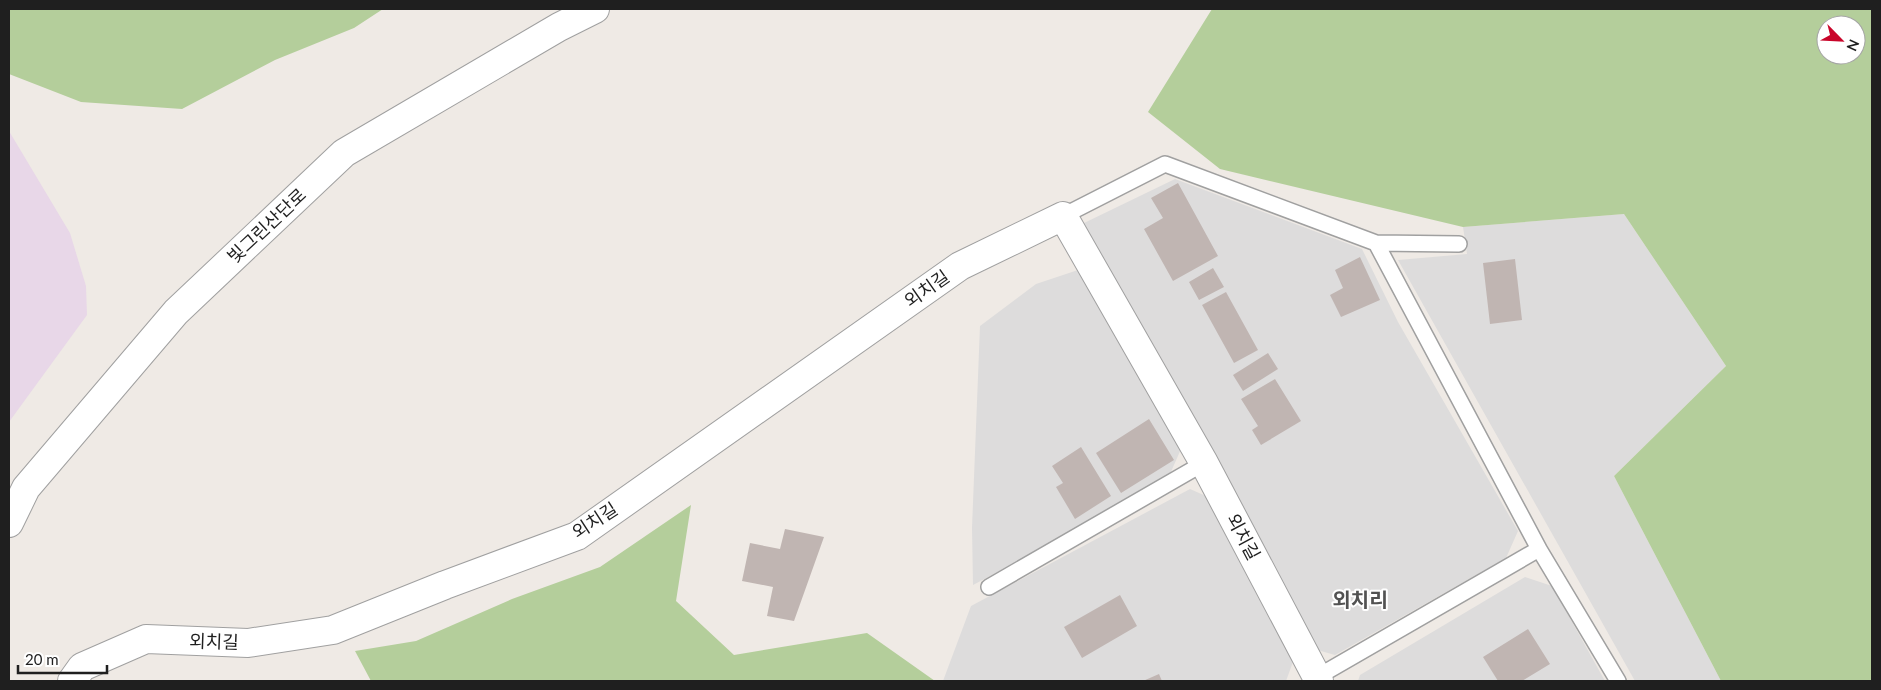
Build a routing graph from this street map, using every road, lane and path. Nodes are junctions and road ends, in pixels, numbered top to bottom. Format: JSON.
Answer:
{"nodes":[{"id":1,"x":595,"y":9,"type":"edge"},
{"id":2,"x":1063,"y":216,"type":"junction"},
{"id":3,"x":1376,"y":243,"type":"junction"},
{"id":4,"x":1459,"y":244,"type":"dead end"},
{"id":5,"x":1204,"y":463,"type":"junction"},
{"id":6,"x":9,"y":522,"type":"edge"},
{"id":7,"x":1539,"y":549,"type":"junction"},
{"id":8,"x":989,"y":587,"type":"dead end"},
{"id":9,"x":1316,"y":680,"type":"edge"},
{"id":10,"x":72,"y":681,"type":"edge"},
{"id":11,"x":1618,"y":681,"type":"edge"}],
"edges":[{"from":1,"to":6,"type":"street","name":"빛그린산단로"},
{"from":2,"to":3,"type":"lane","name":"외치길"},
{"from":2,"to":5,"type":"street","name":"외치길"},
{"from":2,"to":10,"type":"street","name":"외치길"},
{"from":3,"to":4,"type":"lane","name":"외치길"},
{"from":3,"to":7,"type":"lane"},
{"from":5,"to":8,"type":"lane"},
{"from":5,"to":9,"type":"street","name":"외치길"},
{"from":7,"to":9,"type":"lane","name":"외치길"},
{"from":7,"to":11,"type":"lane"}]}
